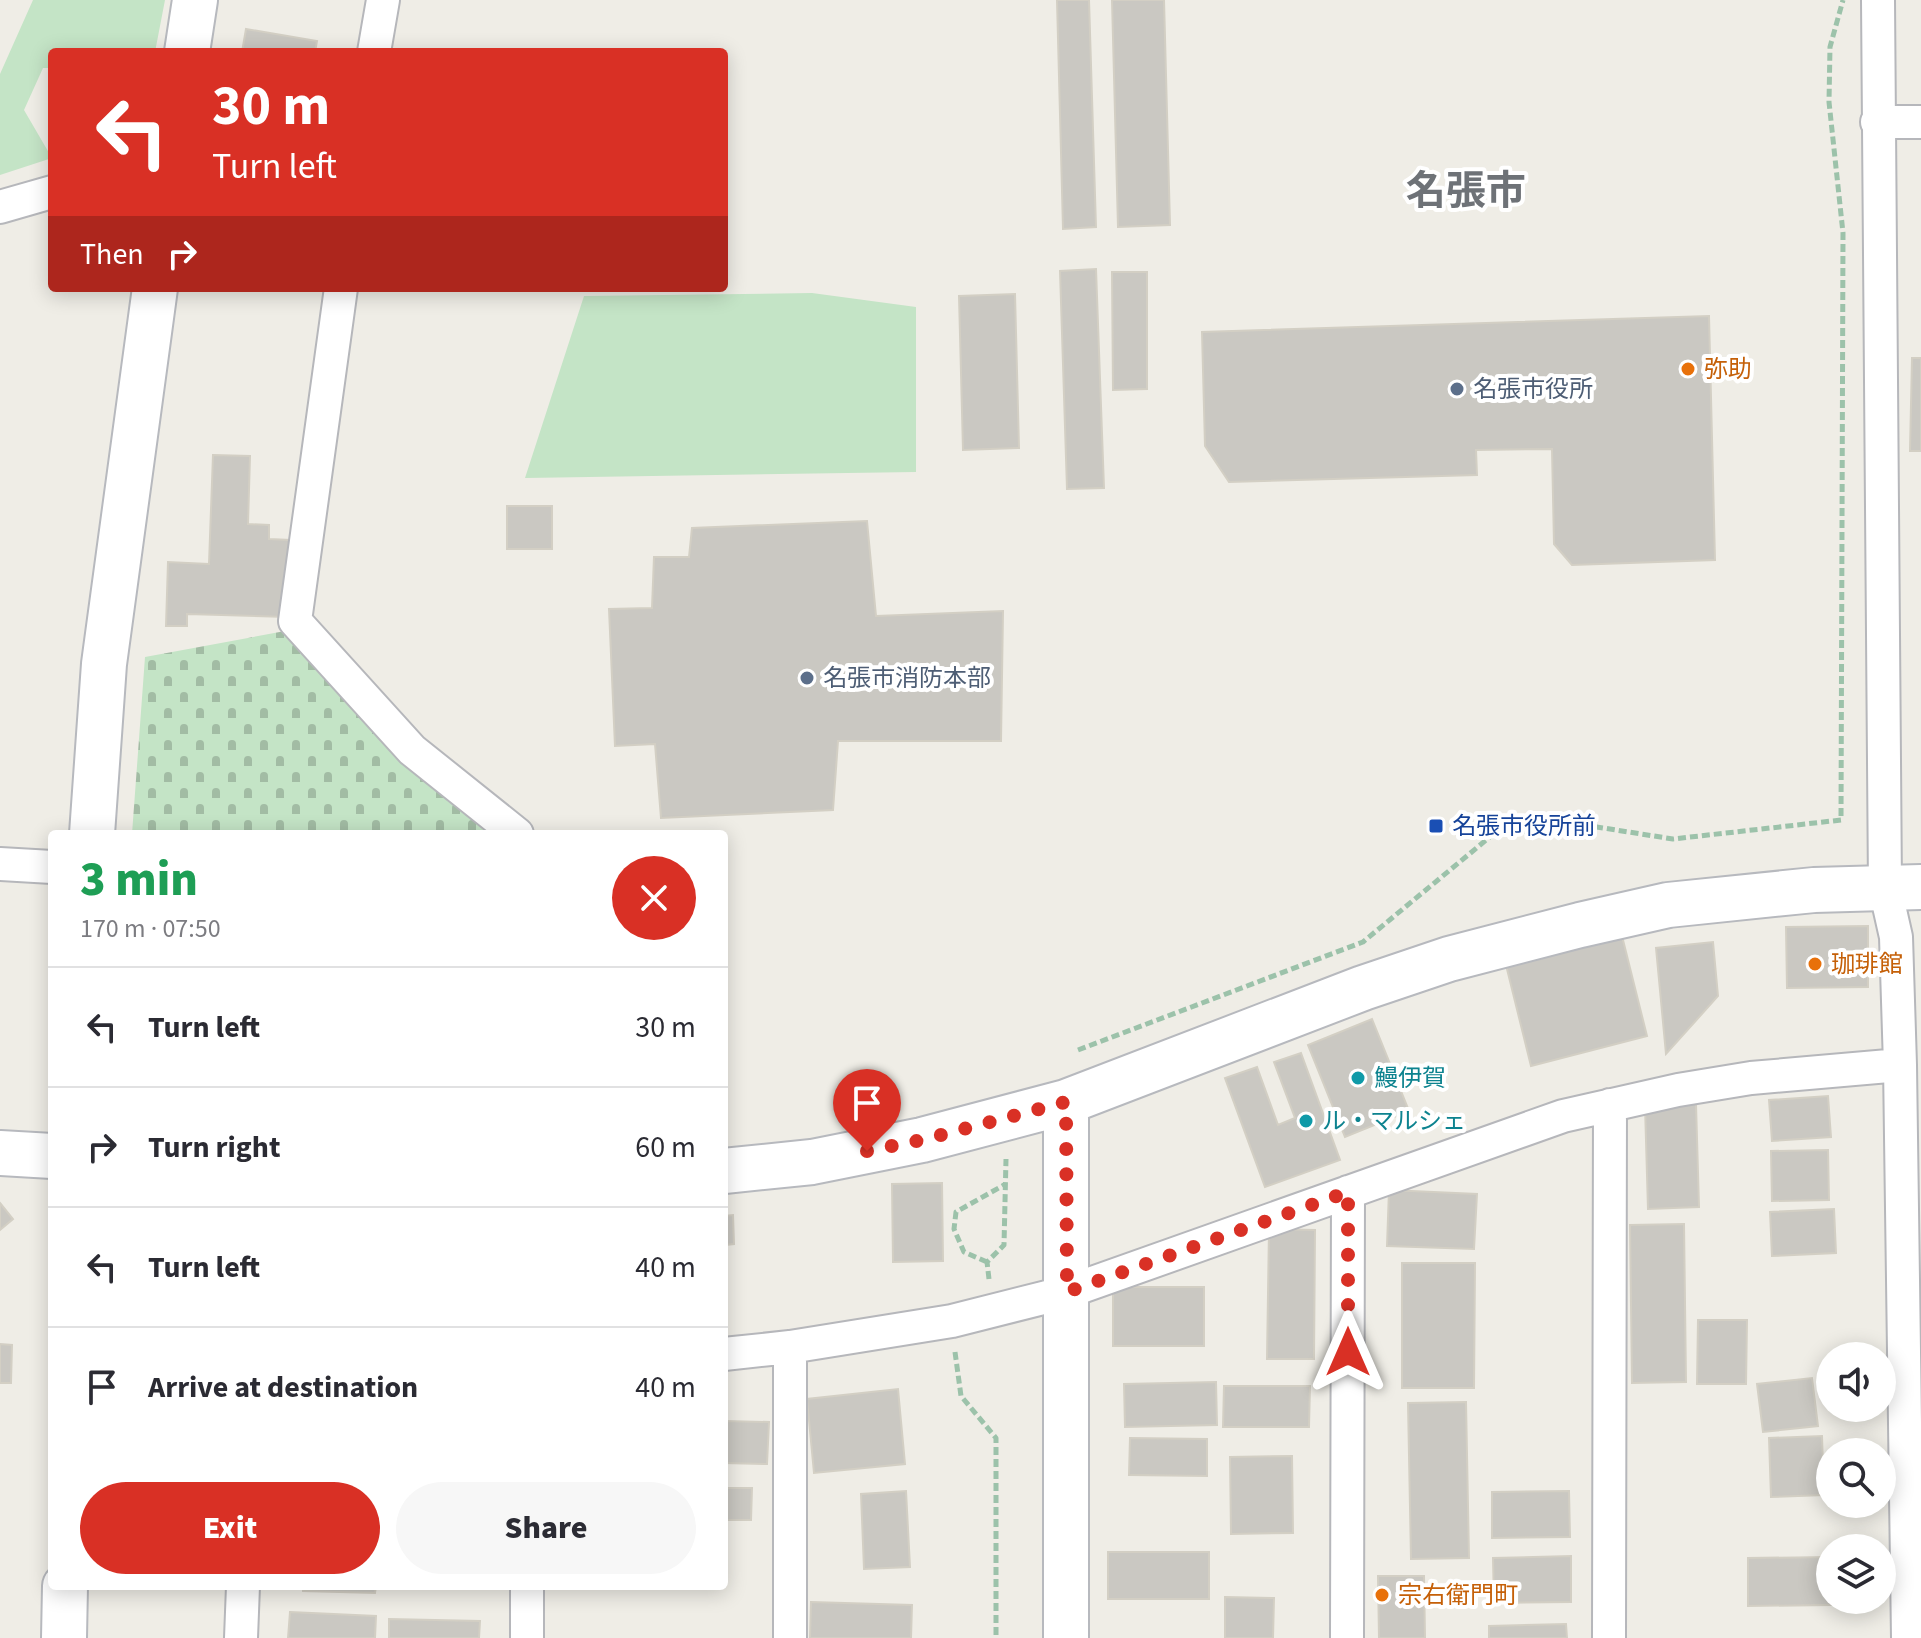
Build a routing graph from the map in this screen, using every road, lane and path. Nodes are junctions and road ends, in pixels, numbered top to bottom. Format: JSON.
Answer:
{"nodes":[{"id":1,"x":195,"y":0,"type":"edge"},
{"id":2,"x":383,"y":0,"type":"edge"},
{"id":3,"x":1843,"y":0,"type":"edge"},
{"id":4,"x":1878,"y":0,"type":"edge"},
{"id":5,"x":188,"y":48,"type":"edge"},
{"id":6,"x":375,"y":48,"type":"edge"},
{"id":7,"x":1877,"y":122,"type":"junction"},
{"id":8,"x":1921,"y":122,"type":"edge"},
{"id":9,"x":48,"y":193,"type":"edge"},
{"id":10,"x":0,"y":207,"type":"edge"},
{"id":11,"x":154,"y":292,"type":"edge"},
{"id":12,"x":340,"y":292,"type":"edge"},
{"id":13,"x":92,"y":830,"type":"edge"},
{"id":14,"x":512,"y":830,"type":"edge"},
{"id":15,"x":0,"y":864,"type":"edge"},
{"id":16,"x":48,"y":867,"type":"edge"},
{"id":17,"x":1903,"y":888,"type":"edge"},
{"id":18,"x":1078,"y":1050,"type":"dead end"},
{"id":19,"x":1900,"y":1065,"type":"junction"},
{"id":20,"x":1066,"y":1102,"type":"junction"},
{"id":21,"x":1610,"y":1105,"type":"junction"},
{"id":22,"x":0,"y":1153,"type":"edge"},
{"id":23,"x":48,"y":1156,"type":"edge"},
{"id":24,"x":1006,"y":1159,"type":"dead end"},
{"id":25,"x":728,"y":1171,"type":"edge"},
{"id":26,"x":1004,"y":1185,"type":"junction"},
{"id":27,"x":1348,"y":1192,"type":"junction"},
{"id":28,"x":987,"y":1262,"type":"junction"},
{"id":29,"x":1067,"y":1292,"type":"junction"},
{"id":30,"x":991,"y":1312,"type":"junction"},
{"id":31,"x":952,"y":1321,"type":"junction"},
{"id":32,"x":790,"y":1347,"type":"junction"},
{"id":33,"x":728,"y":1354,"type":"edge"},
{"id":34,"x":65,"y":1590,"type":"edge"},
{"id":35,"x":243,"y":1590,"type":"edge"},
{"id":36,"x":527,"y":1590,"type":"edge"},
{"id":37,"x":64,"y":1638,"type":"edge"},
{"id":38,"x":241,"y":1638,"type":"edge"},
{"id":39,"x":527,"y":1638,"type":"edge"},
{"id":40,"x":790,"y":1638,"type":"edge"},
{"id":41,"x":996,"y":1638,"type":"edge"},
{"id":42,"x":1066,"y":1638,"type":"edge"},
{"id":43,"x":1347,"y":1638,"type":"edge"},
{"id":44,"x":1609,"y":1638,"type":"edge"},
{"id":45,"x":1908,"y":1638,"type":"edge"}],
"edges":[{"from":1,"to":5,"type":"street"},
{"from":2,"to":6,"type":"street"},
{"from":3,"to":18,"type":"path"},
{"from":4,"to":7,"type":"street"},
{"from":7,"to":8,"type":"street"},
{"from":7,"to":17,"type":"street"},
{"from":9,"to":10,"type":"street"},
{"from":11,"to":13,"type":"street"},
{"from":12,"to":14,"type":"street"},
{"from":15,"to":16,"type":"street"},
{"from":17,"to":19,"type":"street"},
{"from":17,"to":20,"type":"street"},
{"from":19,"to":21,"type":"street"},
{"from":19,"to":45,"type":"street"},
{"from":20,"to":25,"type":"street"},
{"from":20,"to":29,"type":"street"},
{"from":21,"to":27,"type":"street"},
{"from":21,"to":44,"type":"street"},
{"from":22,"to":23,"type":"street"},
{"from":24,"to":26,"type":"path"},
{"from":26,"to":28,"type":"path"},
{"from":26,"to":28,"type":"path"},
{"from":27,"to":29,"type":"street"},
{"from":27,"to":43,"type":"street"},
{"from":28,"to":30,"type":"path"},
{"from":29,"to":30,"type":"street"},
{"from":29,"to":42,"type":"street"},
{"from":30,"to":31,"type":"street"},
{"from":31,"to":32,"type":"street"},
{"from":31,"to":41,"type":"path"},
{"from":32,"to":33,"type":"street"},
{"from":32,"to":40,"type":"street"},
{"from":34,"to":37,"type":"street"},
{"from":35,"to":38,"type":"street"},
{"from":36,"to":39,"type":"street"}]}
